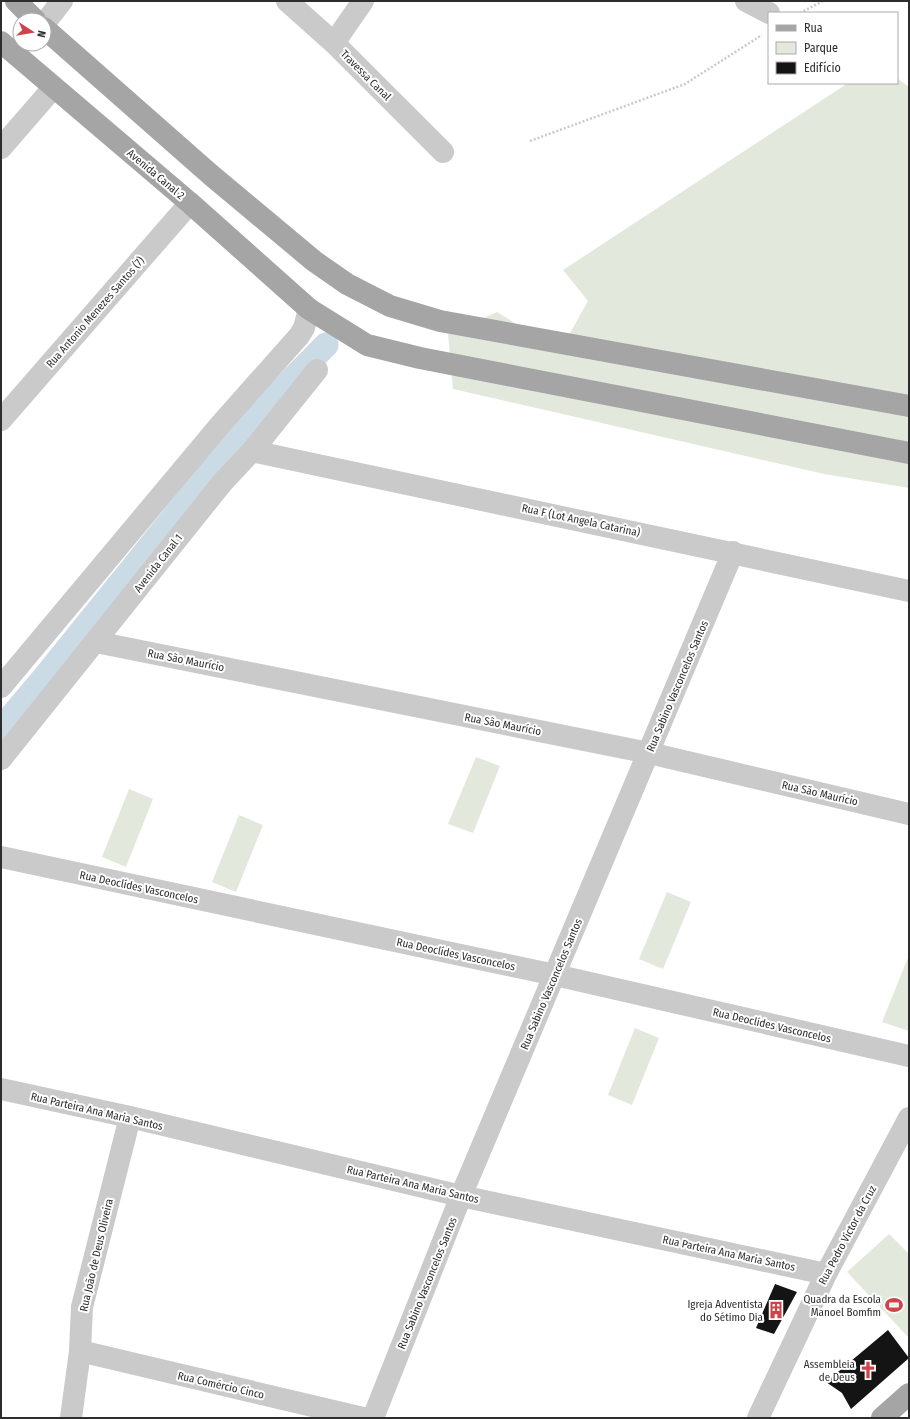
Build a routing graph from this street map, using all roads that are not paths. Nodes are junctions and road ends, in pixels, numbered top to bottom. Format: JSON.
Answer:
{"nodes":[{"id":1,"x":16,"y":1,"type":"edge"},
{"id":2,"x":62,"y":1,"type":"edge"},
{"id":3,"x":287,"y":1,"type":"edge"},
{"id":4,"x":363,"y":1,"type":"edge"},
{"id":5,"x":746,"y":1,"type":"edge"},
{"id":6,"x":27,"y":12,"type":"edge"},
{"id":7,"x":768,"y":12,"type":"edge"},
{"id":8,"x":52,"y":14,"type":"edge"},
{"id":9,"x":52,"y":35,"type":"edge"},
{"id":10,"x":1,"y":42,"type":"edge"},
{"id":11,"x":334,"y":43,"type":"junction"},
{"id":12,"x":54,"y":88,"type":"junction"},
{"id":13,"x":1,"y":148,"type":"edge"},
{"id":14,"x":443,"y":152,"type":"dead end"},
{"id":15,"x":190,"y":203,"type":"junction"},
{"id":16,"x":309,"y":309,"type":"junction"},
{"id":17,"x":317,"y":370,"type":"dead end"},
{"id":18,"x":909,"y":406,"type":"edge"},
{"id":19,"x":1,"y":420,"type":"edge"},
{"id":20,"x":252,"y":450,"type":"junction"},
{"id":21,"x":909,"y":453,"type":"edge"},
{"id":22,"x":733,"y":552,"type":"junction"},
{"id":23,"x":909,"y":591,"type":"edge"},
{"id":24,"x":96,"y":642,"type":"junction"},
{"id":25,"x":1,"y":687,"type":"edge"},
{"id":26,"x":649,"y":753,"type":"junction"},
{"id":27,"x":1,"y":758,"type":"edge"},
{"id":28,"x":909,"y":814,"type":"edge"},
{"id":29,"x":1,"y":857,"type":"edge"},
{"id":30,"x":555,"y":975,"type":"junction"},
{"id":31,"x":909,"y":1056,"type":"edge"},
{"id":32,"x":1,"y":1089,"type":"edge"},
{"id":33,"x":130,"y":1117,"type":"junction"},
{"id":34,"x":909,"y":1118,"type":"edge"},
{"id":35,"x":461,"y":1196,"type":"junction"},
{"id":36,"x":826,"y":1274,"type":"junction"},
{"id":37,"x":80,"y":1351,"type":"junction"},
{"id":38,"x":909,"y":1394,"type":"edge"},
{"id":39,"x":70,"y":1418,"type":"edge"},
{"id":40,"x":363,"y":1418,"type":"edge"},
{"id":41,"x":373,"y":1418,"type":"edge"},
{"id":42,"x":758,"y":1418,"type":"edge"},
{"id":43,"x":882,"y":1418,"type":"edge"}],
"edges":[{"from":1,"to":6,"type":"main road"},
{"from":2,"to":8,"type":"street"},
{"from":3,"to":11,"type":"street","name":"Travessa Canal"},
{"from":4,"to":11,"type":"street"},
{"from":5,"to":7,"type":"street"},
{"from":9,"to":18,"type":"main road"},
{"from":10,"to":12,"type":"main road","name":"Avenida Canal 2"},
{"from":11,"to":14,"type":"street","name":"Travessa Canal"},
{"from":12,"to":13,"type":"street"},
{"from":12,"to":15,"type":"main road","name":"Avenida Canal 2"},
{"from":15,"to":16,"type":"main road","name":"Avenida Canal 2"},
{"from":15,"to":19,"type":"street","name":"Rua Antonio Menezes Santos (7)"},
{"from":16,"to":21,"type":"main road","name":"Avenida Canal 2"},
{"from":16,"to":25,"type":"street"},
{"from":17,"to":20,"type":"street","name":"Avenida Canal 1"},
{"from":20,"to":22,"type":"street","name":"Rua F (Lot Angela Catarina)"},
{"from":20,"to":24,"type":"street","name":"Avenida Canal 1"},
{"from":22,"to":23,"type":"street","name":"Rua F (Lot Angela Catarina)"},
{"from":22,"to":26,"type":"street","name":"Rua Sabino Vasconcelos Santos"},
{"from":24,"to":26,"type":"street","name":"Rua São Maurício"},
{"from":24,"to":27,"type":"street","name":"Avenida Canal 1"},
{"from":26,"to":28,"type":"street","name":"Rua São Maurício"},
{"from":26,"to":30,"type":"street","name":"Rua Sabino Vasconcelos Santos"},
{"from":29,"to":30,"type":"street","name":"Rua Deoclídes Vasconcelos"},
{"from":30,"to":31,"type":"street","name":"Rua Deoclídes Vasconcelos"},
{"from":30,"to":35,"type":"street","name":"Rua Sabino Vasconcelos Santos"},
{"from":32,"to":33,"type":"street","name":"Rua Parteira Ana Maria Santos"},
{"from":33,"to":35,"type":"street","name":"Rua Parteira Ana Maria Santos"},
{"from":33,"to":37,"type":"street","name":"Rua João de Deus Oliveira"},
{"from":34,"to":36,"type":"street","name":"Rua Pedro Victor da Cruz"},
{"from":35,"to":36,"type":"street","name":"Rua Parteira Ana Maria Santos"},
{"from":35,"to":41,"type":"street","name":"Rua Sabino Vasconcelos Santos"},
{"from":36,"to":42,"type":"street","name":"Rua Pedro Victor da Cruz"},
{"from":37,"to":39,"type":"street","name":"Rua João de Deus Oliveira"},
{"from":37,"to":40,"type":"street","name":"Rua Comércio Cinco"},
{"from":38,"to":43,"type":"main road"}]}
